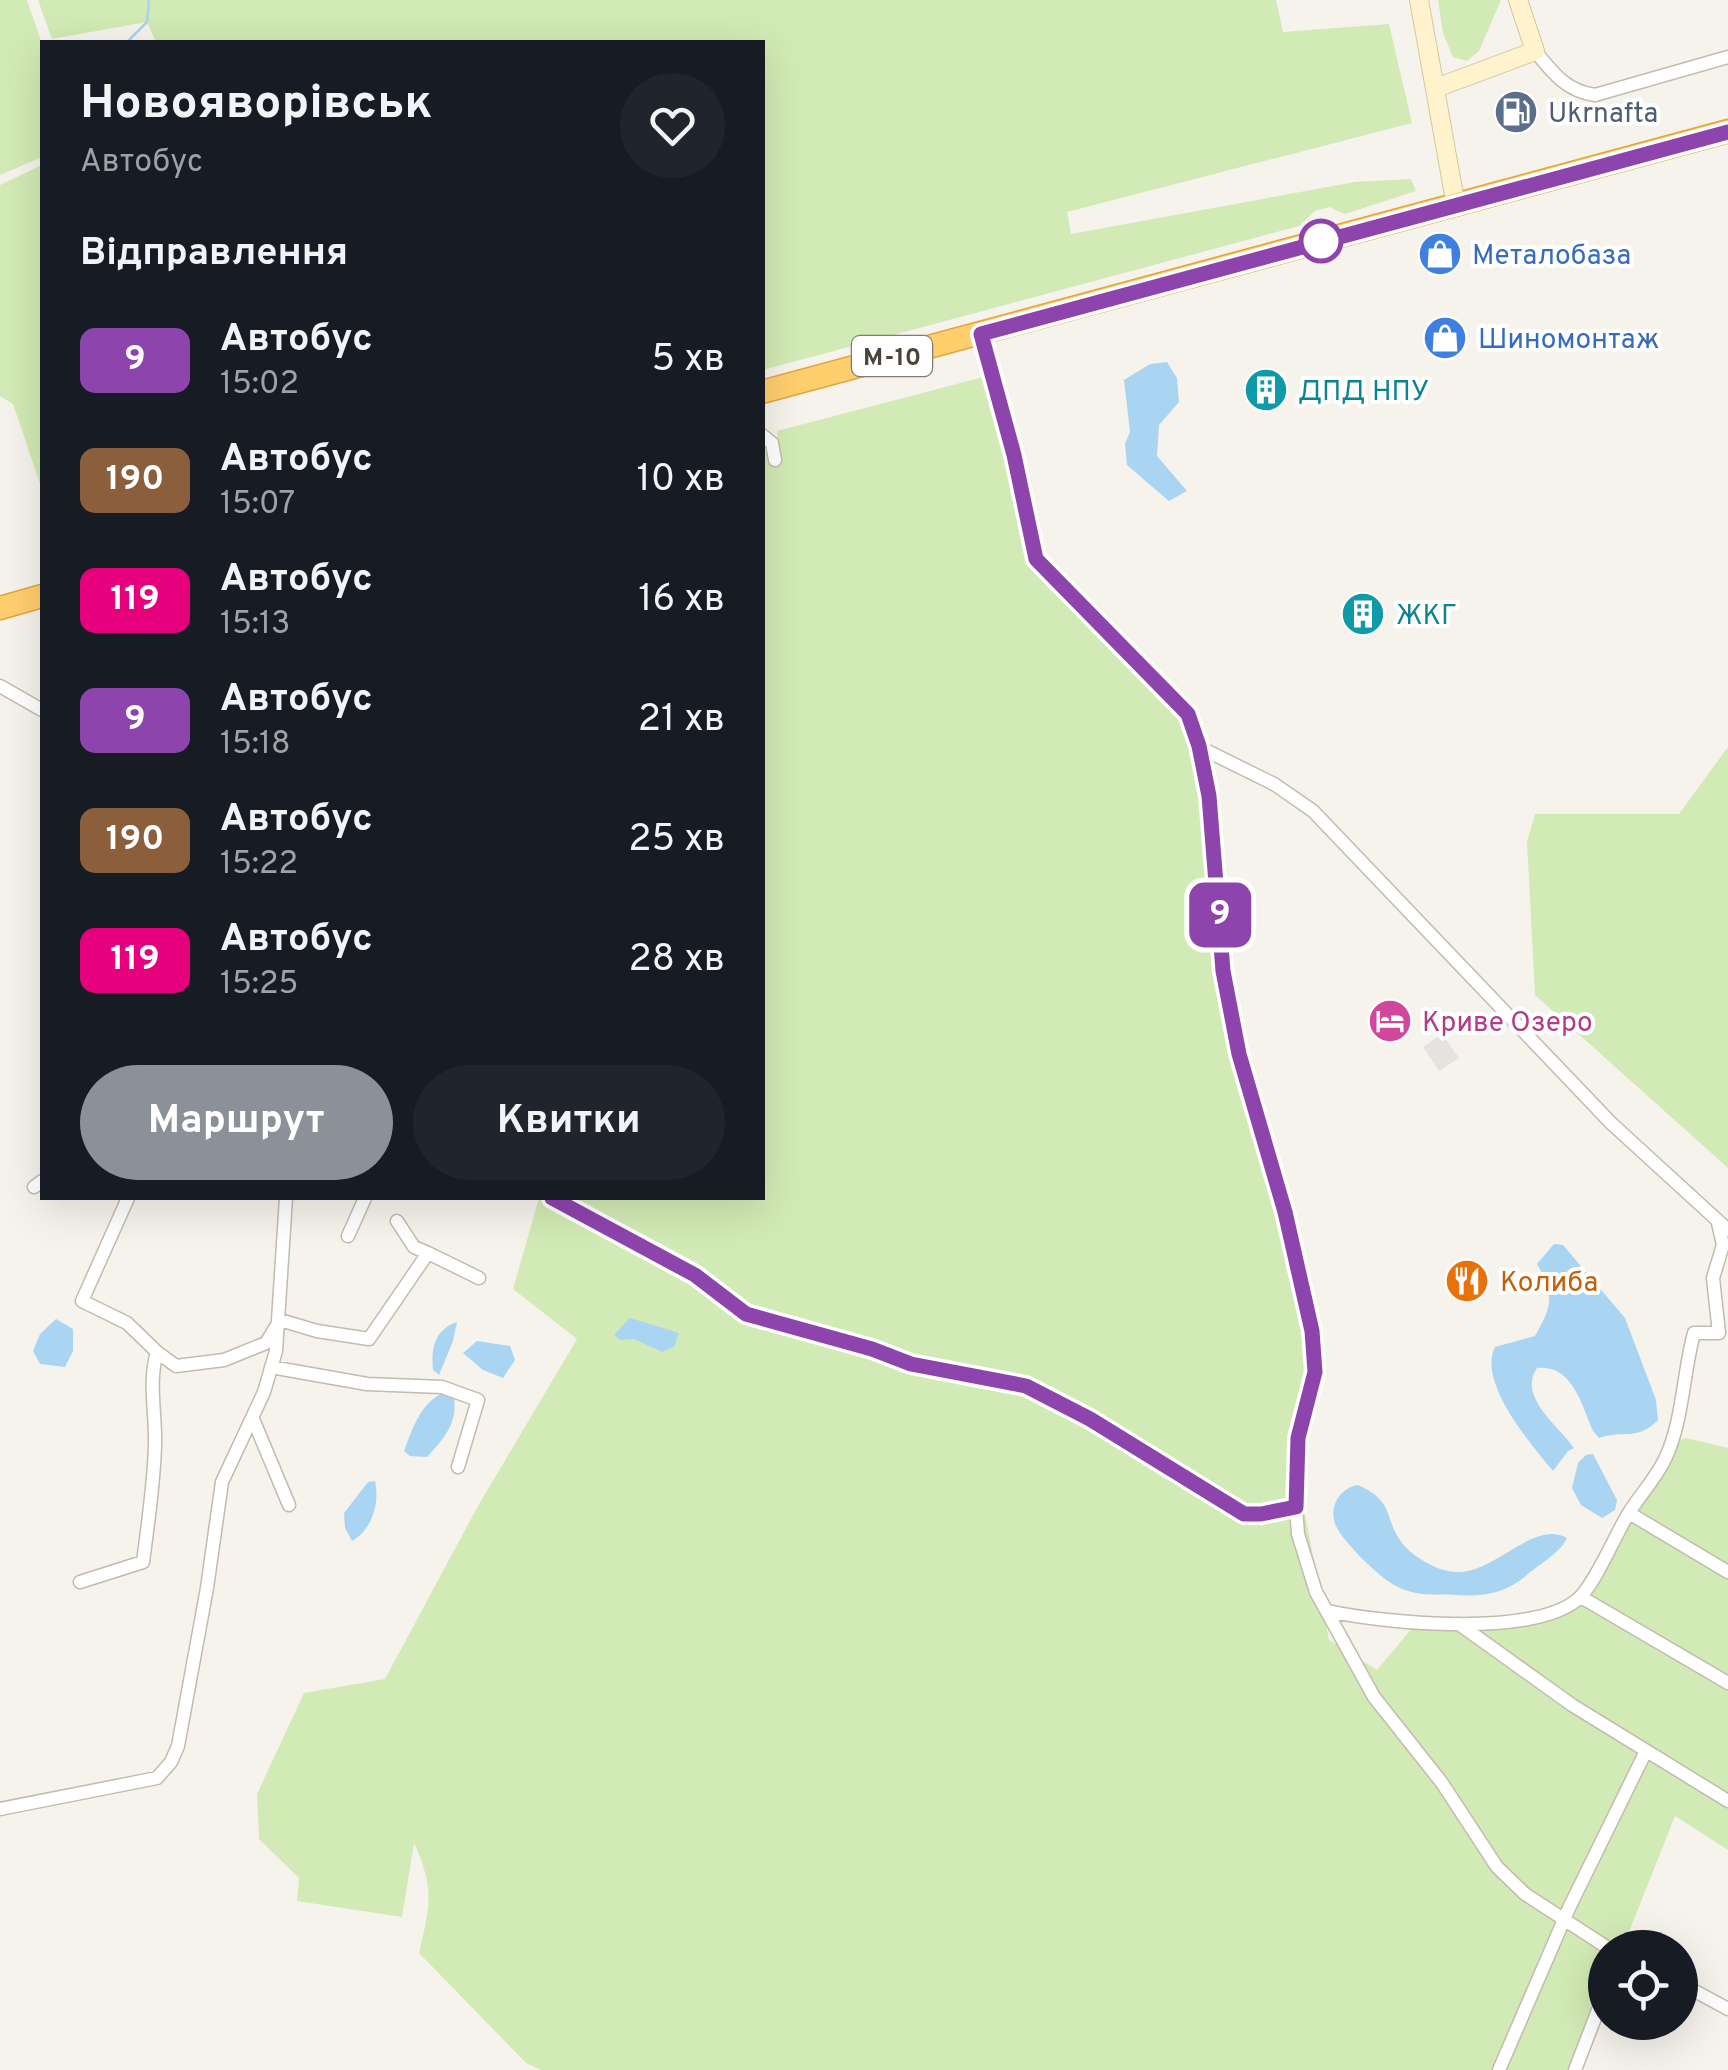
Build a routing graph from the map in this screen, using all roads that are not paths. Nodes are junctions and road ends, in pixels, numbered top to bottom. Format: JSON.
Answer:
{"nodes":[{"id":1,"x":1419,"y":0,"type":"edge"},
{"id":2,"x":1518,"y":0,"type":"edge"},
{"id":3,"x":1535,"y":50,"type":"junction"},
{"id":4,"x":1728,"y":57,"type":"edge"},
{"id":5,"x":1436,"y":88,"type":"junction"},
{"id":6,"x":1728,"y":132,"type":"edge"},
{"id":7,"x":1456,"y":206,"type":"junction"},
{"id":8,"x":981,"y":334,"type":"junction"},
{"id":9,"x":765,"y":391,"type":"edge"},
{"id":10,"x":765,"y":438,"type":"edge"},
{"id":11,"x":775,"y":460,"type":"dead end"},
{"id":12,"x":40,"y":597,"type":"edge"},
{"id":13,"x":0,"y":608,"type":"edge"},
{"id":14,"x":0,"y":686,"type":"edge"},
{"id":15,"x":40,"y":709,"type":"edge"},
{"id":16,"x":1199,"y":746,"type":"junction"},
{"id":17,"x":127,"y":1200,"type":"edge"},
{"id":18,"x":286,"y":1200,"type":"edge"},
{"id":19,"x":364,"y":1200,"type":"edge"},
{"id":20,"x":556,"y":1200,"type":"edge"},
{"id":21,"x":397,"y":1221,"type":"dead end"},
{"id":22,"x":1723,"y":1226,"type":"edge"},
{"id":23,"x":348,"y":1236,"type":"dead end"},
{"id":24,"x":428,"y":1253,"type":"junction"},
{"id":25,"x":480,"y":1278,"type":"dead end"},
{"id":26,"x":280,"y":1320,"type":"junction"},
{"id":27,"x":1723,"y":1336,"type":"edge"},
{"id":28,"x":157,"y":1352,"type":"junction"},
{"id":29,"x":271,"y":1367,"type":"junction"},
{"id":30,"x":253,"y":1419,"type":"junction"},
{"id":31,"x":458,"y":1467,"type":"dead end"},
{"id":32,"x":288,"y":1505,"type":"dead end"},
{"id":33,"x":1296,"y":1507,"type":"junction"},
{"id":34,"x":1629,"y":1513,"type":"junction"},
{"id":35,"x":1728,"y":1572,"type":"edge"},
{"id":36,"x":80,"y":1582,"type":"dead end"},
{"id":37,"x":1581,"y":1596,"type":"junction"},
{"id":38,"x":1328,"y":1611,"type":"junction"},
{"id":39,"x":1460,"y":1624,"type":"junction"},
{"id":40,"x":1728,"y":1684,"type":"edge"},
{"id":41,"x":1646,"y":1751,"type":"junction"},
{"id":42,"x":1728,"y":1800,"type":"edge"},
{"id":43,"x":0,"y":1809,"type":"edge"},
{"id":44,"x":1565,"y":1920,"type":"junction"},
{"id":45,"x":1588,"y":1935,"type":"edge"},
{"id":46,"x":1698,"y":1993,"type":"edge"},
{"id":47,"x":1728,"y":2009,"type":"edge"},
{"id":48,"x":1588,"y":2036,"type":"edge"},
{"id":49,"x":1499,"y":2070,"type":"edge"},
{"id":50,"x":1575,"y":2070,"type":"edge"}],
"edges":[{"from":1,"to":5,"type":"street"},
{"from":2,"to":3,"type":"street"},
{"from":3,"to":4,"type":"street"},
{"from":3,"to":5,"type":"street"},
{"from":5,"to":7,"type":"street"},
{"from":6,"to":7,"type":"highway","number":"М-10"},
{"from":7,"to":8,"type":"highway","number":"М-10"},
{"from":8,"to":9,"type":"highway","number":"М-10"},
{"from":8,"to":16,"type":"street"},
{"from":10,"to":11,"type":"street"},
{"from":12,"to":13,"type":"highway"},
{"from":14,"to":15,"type":"street"},
{"from":16,"to":22,"type":"street"},
{"from":16,"to":33,"type":"street"},
{"from":17,"to":28,"type":"street"},
{"from":18,"to":26,"type":"street"},
{"from":19,"to":23,"type":"street"},
{"from":20,"to":33,"type":"street"},
{"from":21,"to":24,"type":"street"},
{"from":22,"to":27,"type":"street"},
{"from":24,"to":25,"type":"street"},
{"from":24,"to":26,"type":"street"},
{"from":26,"to":28,"type":"street"},
{"from":26,"to":29,"type":"street"},
{"from":27,"to":34,"type":"street"},
{"from":28,"to":36,"type":"street"},
{"from":29,"to":30,"type":"street"},
{"from":29,"to":31,"type":"street"},
{"from":30,"to":32,"type":"street"},
{"from":30,"to":43,"type":"street"},
{"from":33,"to":38,"type":"street"},
{"from":34,"to":35,"type":"street"},
{"from":34,"to":37,"type":"street"},
{"from":37,"to":39,"type":"street"},
{"from":37,"to":40,"type":"street"},
{"from":38,"to":39,"type":"street"},
{"from":38,"to":44,"type":"street"},
{"from":39,"to":41,"type":"street"},
{"from":41,"to":42,"type":"street"},
{"from":41,"to":44,"type":"street"},
{"from":44,"to":45,"type":"street"},
{"from":44,"to":49,"type":"street"},
{"from":46,"to":47,"type":"street"},
{"from":48,"to":50,"type":"street"}]}
